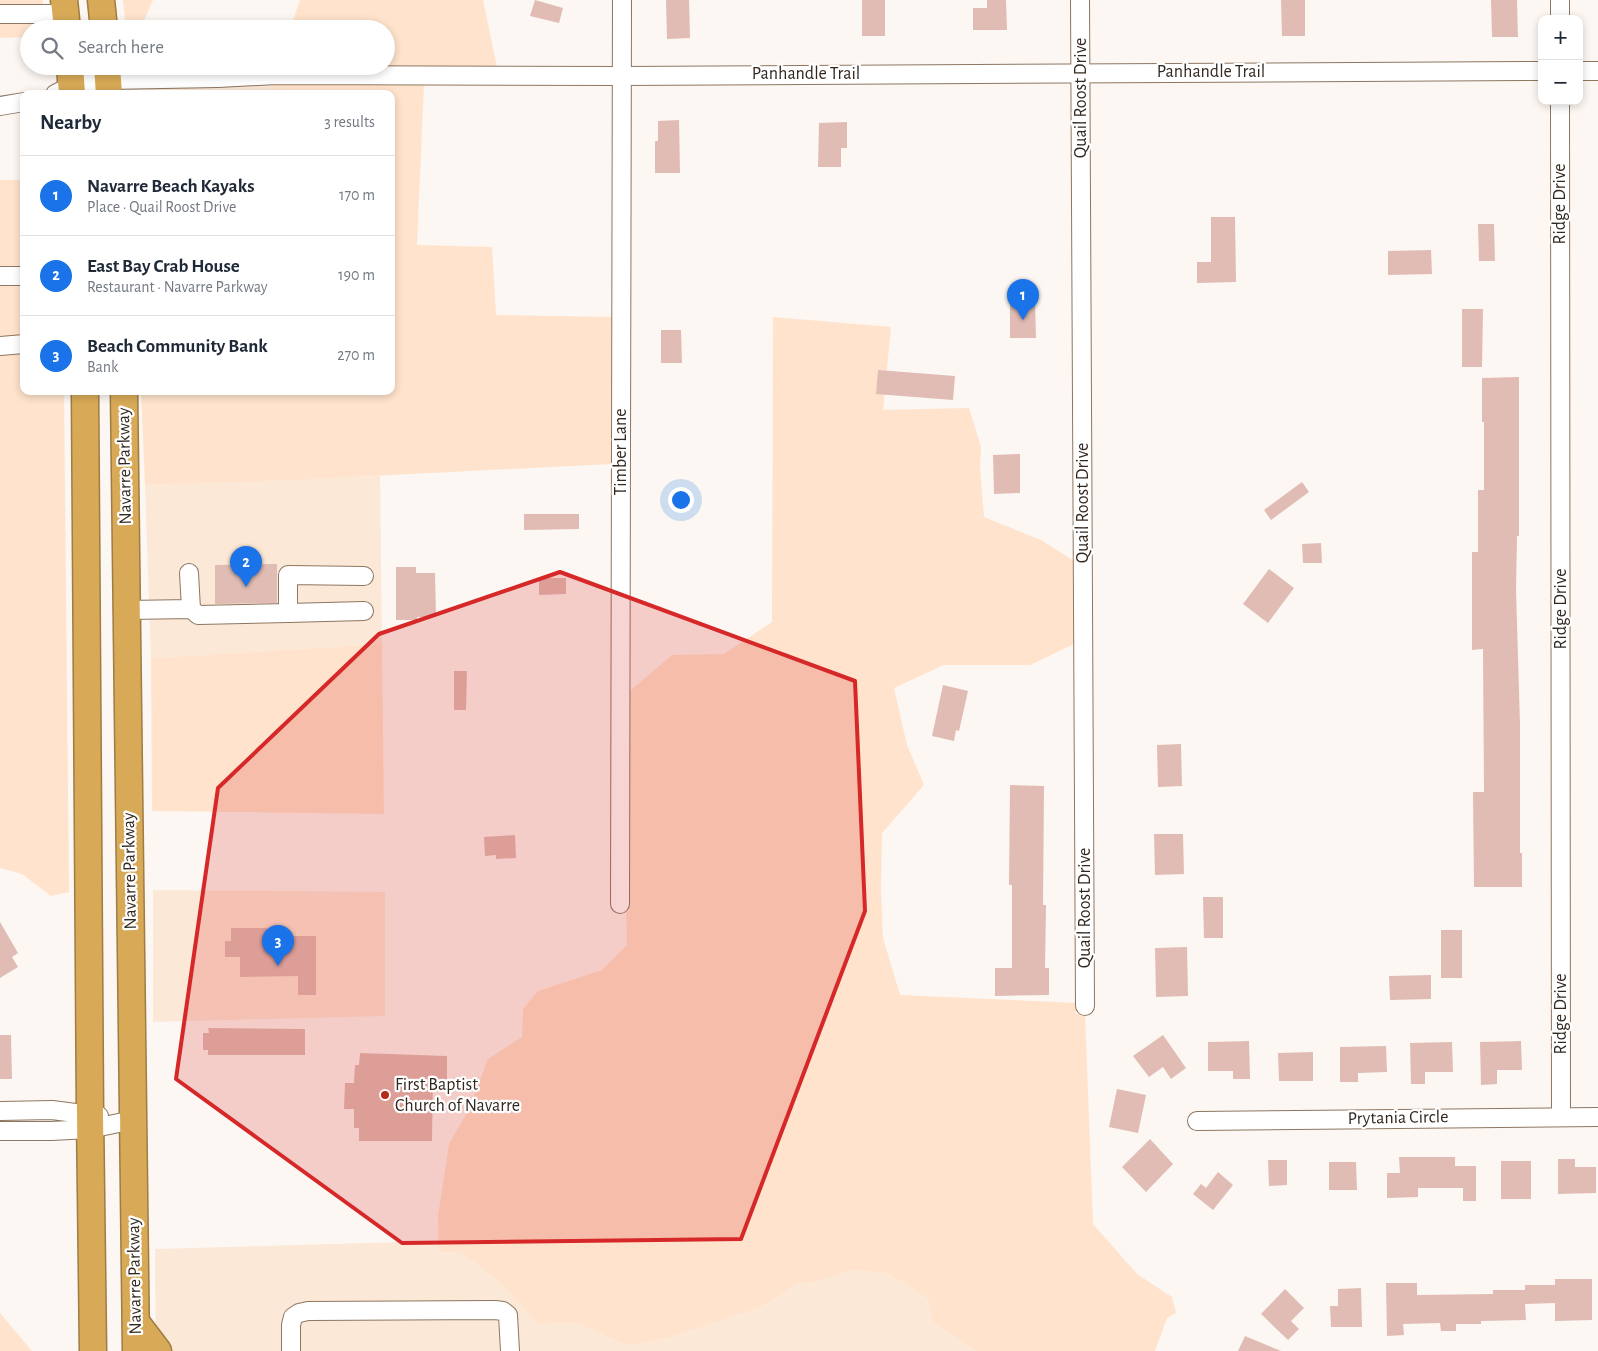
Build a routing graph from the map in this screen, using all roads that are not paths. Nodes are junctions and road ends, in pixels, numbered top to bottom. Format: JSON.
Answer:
{"nodes":[{"id":1,"x":101,"y":0,"type":"edge"},
{"id":2,"x":622,"y":0,"type":"edge"},
{"id":3,"x":1080,"y":0,"type":"edge"},
{"id":4,"x":1560,"y":0,"type":"edge"},
{"id":5,"x":0,"y":14,"type":"edge"},
{"id":6,"x":66,"y":14,"type":"edge"},
{"id":7,"x":1560,"y":15,"type":"edge"},
{"id":8,"x":103,"y":20,"type":"edge"},
{"id":9,"x":1538,"y":71,"type":"edge"},
{"id":10,"x":1583,"y":71,"type":"edge"},
{"id":11,"x":1598,"y":71,"type":"edge"},
{"id":12,"x":1080,"y":72,"type":"junction"},
{"id":13,"x":622,"y":76,"type":"junction"},
{"id":14,"x":108,"y":80,"type":"edge"},
{"id":15,"x":67,"y":85,"type":"edge"},
{"id":16,"x":178,"y":86,"type":"edge"},
{"id":17,"x":20,"y":103,"type":"edge"},
{"id":18,"x":1560,"y":105,"type":"edge"},
{"id":19,"x":0,"y":106,"type":"edge"},
{"id":20,"x":0,"y":276,"type":"edge"},
{"id":21,"x":20,"y":276,"type":"edge"},
{"id":22,"x":20,"y":344,"type":"edge"},
{"id":23,"x":0,"y":346,"type":"edge"},
{"id":24,"x":85,"y":395,"type":"edge"},
{"id":25,"x":124,"y":395,"type":"edge"},
{"id":26,"x":189,"y":573,"type":"dead end"},
{"id":27,"x":364,"y":576,"type":"dead end"},
{"id":28,"x":191,"y":609,"type":"junction"},
{"id":29,"x":126,"y":610,"type":"junction"},
{"id":30,"x":364,"y":612,"type":"dead end"},
{"id":31,"x":288,"y":614,"type":"junction"},
{"id":32,"x":620,"y":904,"type":"dead end"},
{"id":33,"x":1085,"y":1006,"type":"dead end"},
{"id":34,"x":0,"y":1111,"type":"edge"},
{"id":35,"x":1561,"y":1117,"type":"junction"},
{"id":36,"x":1598,"y":1117,"type":"edge"},
{"id":37,"x":133,"y":1120,"type":"junction"},
{"id":38,"x":1198,"y":1120,"type":"dead end"},
{"id":39,"x":90,"y":1122,"type":"junction"},
{"id":40,"x":0,"y":1130,"type":"edge"},
{"id":41,"x":136,"y":1322,"type":"junction"},
{"id":42,"x":93,"y":1351,"type":"edge"},
{"id":43,"x":136,"y":1351,"type":"edge"},
{"id":44,"x":158,"y":1351,"type":"edge"},
{"id":45,"x":291,"y":1351,"type":"edge"},
{"id":46,"x":510,"y":1351,"type":"edge"}],
"edges":[{"from":1,"to":8,"type":"highway"},
{"from":2,"to":13,"type":"street","name":"Timber Lane"},
{"from":3,"to":12,"type":"street","name":"Quail Roost Drive"},
{"from":4,"to":7,"type":"street"},
{"from":5,"to":6,"type":"street"},
{"from":9,"to":12,"type":"street","name":"Panhandle Trail"},
{"from":10,"to":11,"type":"street"},
{"from":12,"to":13,"type":"street","name":"Panhandle Trail"},
{"from":12,"to":33,"type":"street","name":"Quail Roost Drive"},
{"from":13,"to":16,"type":"street","name":"Panhandle Trail"},
{"from":13,"to":32,"type":"street","name":"Timber Lane"},
{"from":14,"to":15,"type":"street","name":"Panhandle Trail"},
{"from":14,"to":16,"type":"street","name":"Panhandle Trail"},
{"from":17,"to":19,"type":"street"},
{"from":18,"to":35,"type":"street","name":"Ridge Drive"},
{"from":20,"to":21,"type":"street"},
{"from":22,"to":23,"type":"street"},
{"from":24,"to":39,"type":"highway"},
{"from":25,"to":29,"type":"highway","name":"Navarre Parkway"},
{"from":26,"to":28,"type":"street"},
{"from":27,"to":31,"type":"street"},
{"from":28,"to":29,"type":"street"},
{"from":28,"to":31,"type":"street"},
{"from":29,"to":37,"type":"highway","name":"Navarre Parkway"},
{"from":30,"to":31,"type":"street"},
{"from":34,"to":39,"type":"street"},
{"from":35,"to":36,"type":"street","name":"Prytania Circle"},
{"from":35,"to":38,"type":"street","name":"Prytania Circle"},
{"from":37,"to":39,"type":"street"},
{"from":37,"to":41,"type":"highway","name":"Navarre Parkway"},
{"from":39,"to":40,"type":"street"},
{"from":39,"to":42,"type":"highway"},
{"from":41,"to":43,"type":"highway","name":"Navarre Parkway"},
{"from":41,"to":44,"type":"highway"},
{"from":45,"to":46,"type":"street"}]}
